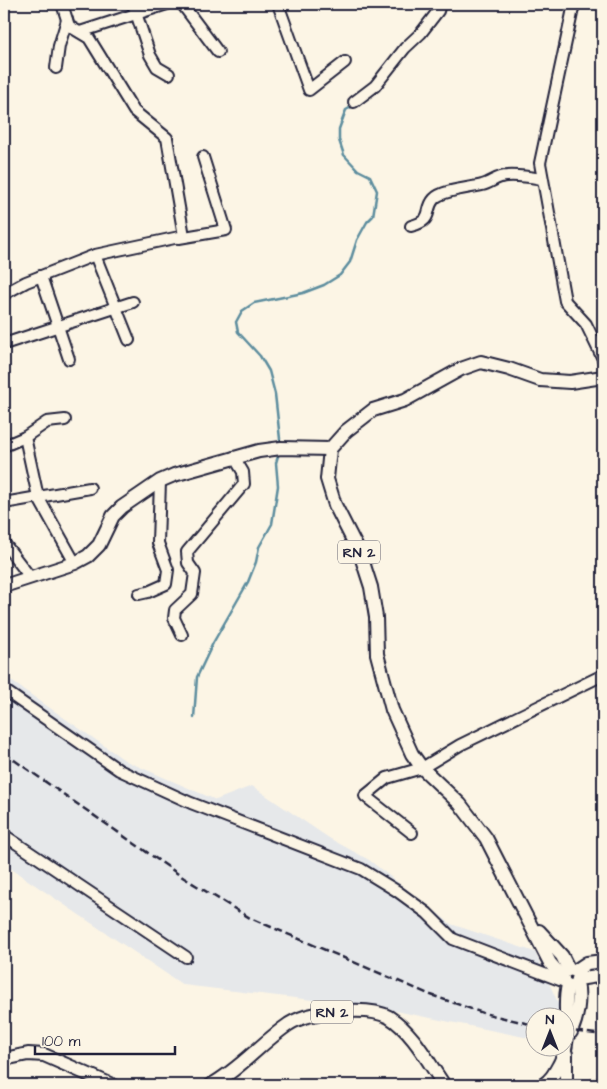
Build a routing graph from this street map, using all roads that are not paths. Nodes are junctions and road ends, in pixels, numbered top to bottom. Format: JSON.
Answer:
{"nodes":[{"id":1,"x":62,"y":4,"type":"edge"},
{"id":2,"x":167,"y":4,"type":"edge"},
{"id":3,"x":182,"y":4,"type":"edge"},
{"id":4,"x":278,"y":4,"type":"edge"},
{"id":5,"x":440,"y":4,"type":"edge"},
{"id":6,"x":574,"y":4,"type":"edge"},
{"id":7,"x":134,"y":9,"type":"edge"},
{"id":8,"x":67,"y":20,"type":"junction"},
{"id":9,"x":80,"y":32,"type":"junction"},
{"id":10,"x":218,"y":52,"type":"dead end"},
{"id":11,"x":345,"y":62,"type":"dead end"},
{"id":12,"x":56,"y":68,"type":"dead end"},
{"id":13,"x":169,"y":74,"type":"dead end"},
{"id":14,"x":354,"y":102,"type":"dead end"},
{"id":15,"x":203,"y":157,"type":"dead end"},
{"id":16,"x":542,"y":179,"type":"junction"},
{"id":17,"x":411,"y":226,"type":"dead end"},
{"id":18,"x":173,"y":239,"type":"junction"},
{"id":19,"x":95,"y":255,"type":"junction"},
{"id":20,"x":41,"y":276,"type":"junction"},
{"id":21,"x":4,"y":294,"type":"edge"},
{"id":22,"x":133,"y":302,"type":"dead end"},
{"id":23,"x":116,"y":307,"type":"junction"},
{"id":24,"x":58,"y":326,"type":"junction"},
{"id":25,"x":129,"y":340,"type":"dead end"},
{"id":26,"x":4,"y":344,"type":"edge"},
{"id":27,"x":69,"y":359,"type":"dead end"},
{"id":28,"x":603,"y":359,"type":"edge"},
{"id":29,"x":603,"y":377,"type":"edge"},
{"id":30,"x":65,"y":420,"type":"dead end"},
{"id":31,"x":24,"y":437,"type":"junction"},
{"id":32,"x":4,"y":446,"type":"edge"},
{"id":33,"x":330,"y":449,"type":"junction"},
{"id":34,"x":234,"y":457,"type":"junction"},
{"id":35,"x":160,"y":481,"type":"junction"},
{"id":36,"x":90,"y":488,"type":"dead end"},
{"id":37,"x":38,"y":497,"type":"junction"},
{"id":38,"x":4,"y":503,"type":"edge"},
{"id":39,"x":4,"y":542,"type":"edge"},
{"id":40,"x":75,"y":563,"type":"junction"},
{"id":41,"x":30,"y":576,"type":"junction"},
{"id":42,"x":4,"y":586,"type":"edge"},
{"id":43,"x":138,"y":594,"type":"dead end"},
{"id":44,"x":182,"y":635,"type":"dead end"},
{"id":45,"x":603,"y":675,"type":"edge"},
{"id":46,"x":4,"y":690,"type":"edge"},
{"id":47,"x":422,"y":768,"type":"junction"},
{"id":48,"x":412,"y":833,"type":"dead end"},
{"id":49,"x":4,"y":835,"type":"edge"},
{"id":50,"x":186,"y":957,"type":"dead end"},
{"id":51,"x":603,"y":961,"type":"edge"},
{"id":52,"x":603,"y":972,"type":"edge"},
{"id":53,"x":571,"y":978,"type":"junction"},
{"id":54,"x":574,"y":1024,"type":"edge"},
{"id":55,"x":563,"y":1056,"type":"edge"},
{"id":56,"x":567,"y":1056,"type":"edge"},
{"id":57,"x":4,"y":1059,"type":"edge"},
{"id":58,"x":559,"y":1065,"type":"junction"},
{"id":59,"x":603,"y":1084,"type":"edge"},
{"id":60,"x":112,"y":1085,"type":"edge"},
{"id":61,"x":211,"y":1085,"type":"edge"},
{"id":62,"x":444,"y":1085,"type":"edge"},
{"id":63,"x":544,"y":1085,"type":"edge"},
{"id":64,"x":558,"y":1085,"type":"edge"},
{"id":65,"x":566,"y":1085,"type":"edge"},
{"id":66,"x":594,"y":1085,"type":"edge"}],
"edges":[{"from":1,"to":8,"type":"street"},
{"from":2,"to":7,"type":"street"},
{"from":3,"to":10,"type":"street"},
{"from":4,"to":11,"type":"street"},
{"from":5,"to":14,"type":"street"},
{"from":6,"to":16,"type":"street"},
{"from":7,"to":9,"type":"street"},
{"from":7,"to":13,"type":"street"},
{"from":8,"to":9,"type":"street"},
{"from":8,"to":12,"type":"street"},
{"from":9,"to":18,"type":"street"},
{"from":15,"to":18,"type":"street"},
{"from":16,"to":17,"type":"street"},
{"from":16,"to":28,"type":"street"},
{"from":18,"to":19,"type":"street"},
{"from":19,"to":20,"type":"street"},
{"from":19,"to":23,"type":"street"},
{"from":20,"to":21,"type":"street"},
{"from":20,"to":24,"type":"street"},
{"from":22,"to":23,"type":"street"},
{"from":23,"to":24,"type":"street"},
{"from":23,"to":25,"type":"street"},
{"from":24,"to":26,"type":"street"},
{"from":24,"to":27,"type":"street"},
{"from":29,"to":33,"type":"main road"},
{"from":30,"to":31,"type":"street"},
{"from":31,"to":32,"type":"street"},
{"from":31,"to":37,"type":"street"},
{"from":33,"to":34,"type":"main road"},
{"from":33,"to":47,"type":"main road","number":"RN 2"},
{"from":34,"to":35,"type":"main road"},
{"from":34,"to":44,"type":"street"},
{"from":35,"to":40,"type":"main road"},
{"from":35,"to":43,"type":"street"},
{"from":36,"to":37,"type":"street"},
{"from":37,"to":38,"type":"street"},
{"from":37,"to":40,"type":"street"},
{"from":39,"to":41,"type":"street"},
{"from":40,"to":41,"type":"main road"},
{"from":41,"to":42,"type":"main road"},
{"from":45,"to":47,"type":"street"},
{"from":46,"to":53,"type":"street"},
{"from":47,"to":48,"type":"street"},
{"from":47,"to":53,"type":"main road","number":"RN 2"},
{"from":49,"to":50,"type":"street"},
{"from":51,"to":53,"type":"main road"},
{"from":52,"to":53,"type":"main road"},
{"from":53,"to":54,"type":"main road"},
{"from":55,"to":58,"type":"main road"},
{"from":56,"to":65,"type":"main road"},
{"from":57,"to":60,"type":"main road"},
{"from":58,"to":63,"type":"main road"},
{"from":58,"to":64,"type":"main road"},
{"from":59,"to":66,"type":"street"},
{"from":61,"to":62,"type":"main road","number":"RN 2"}]}
